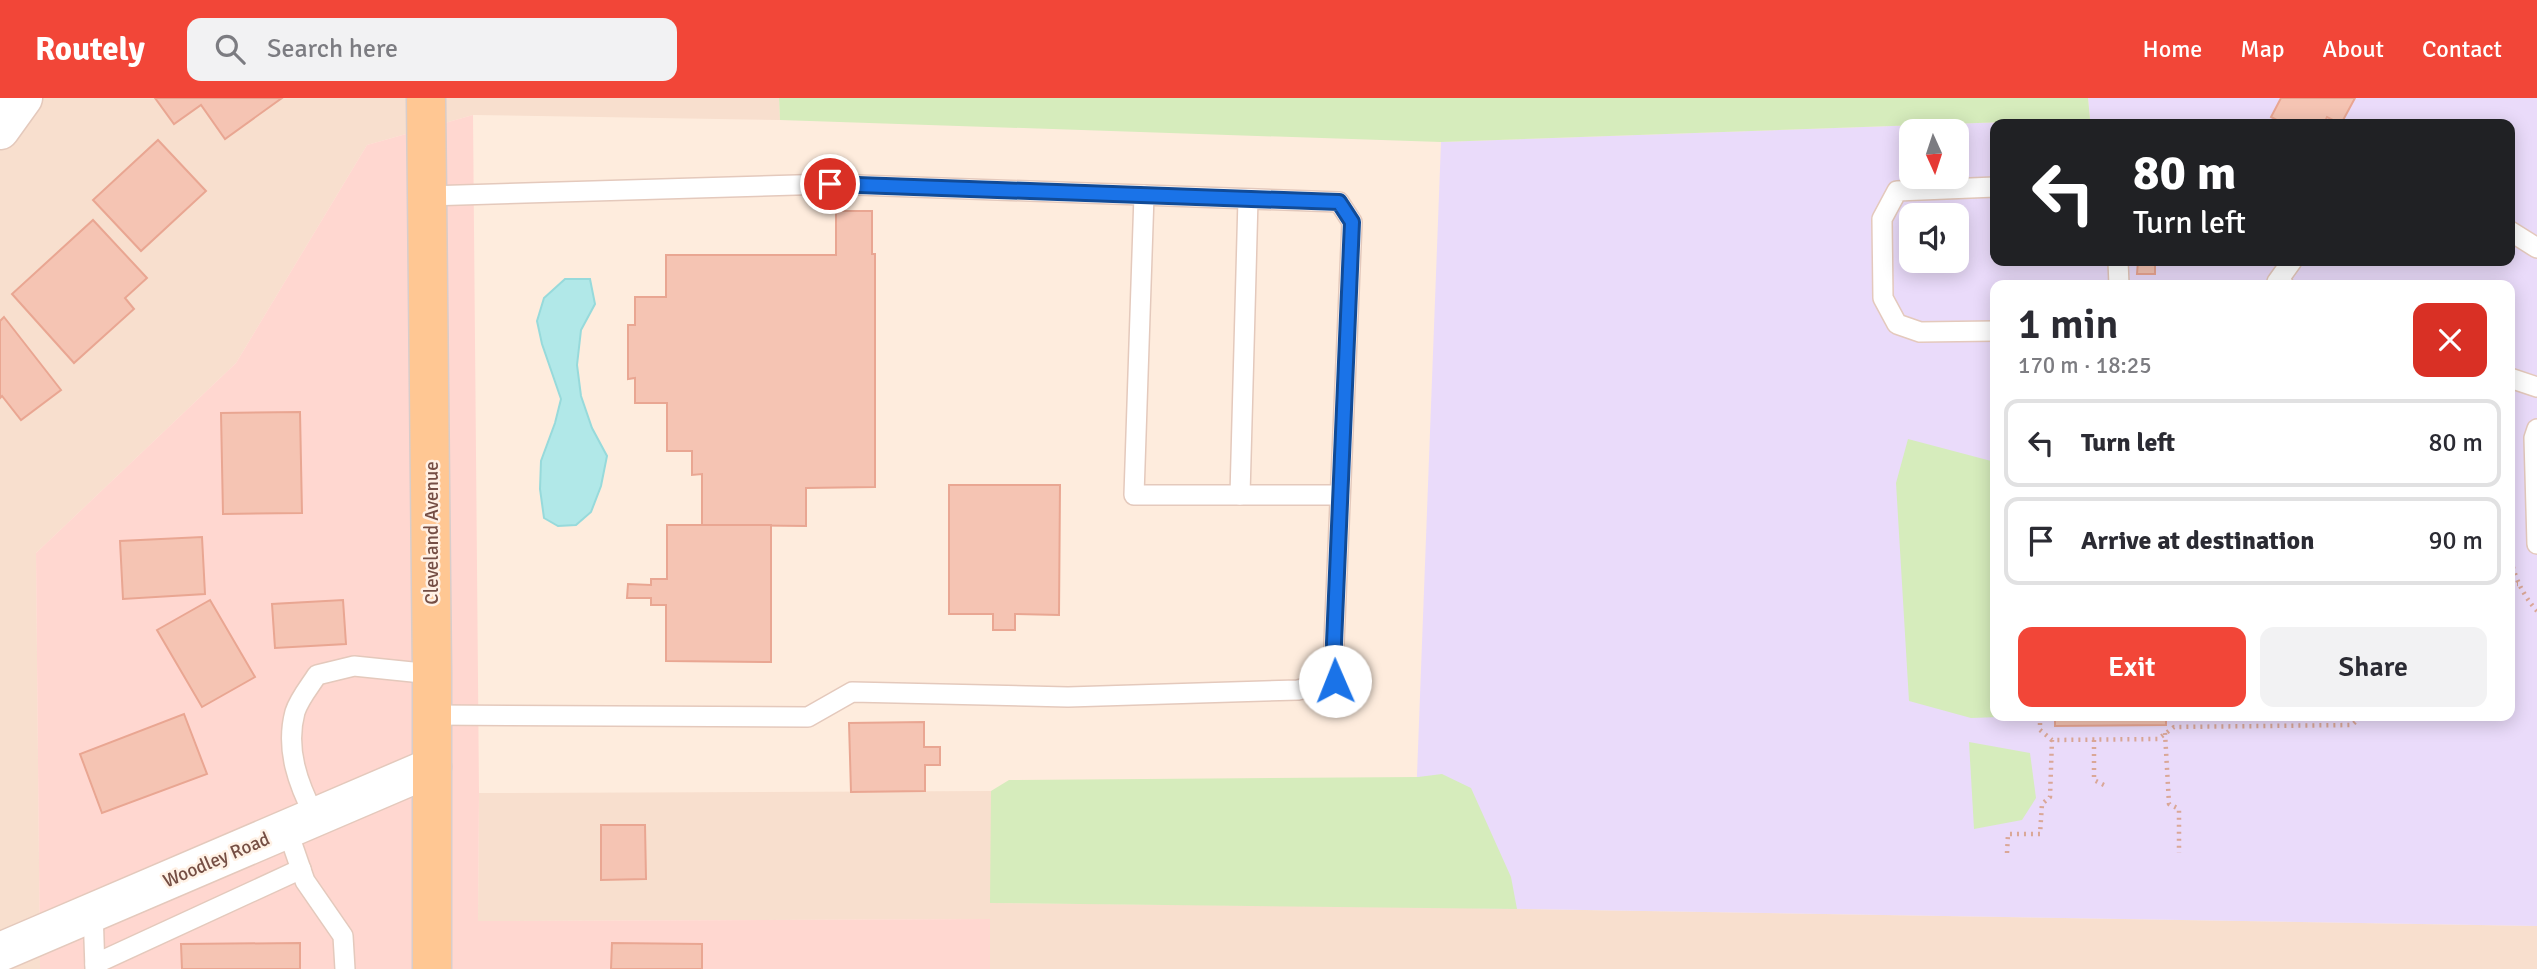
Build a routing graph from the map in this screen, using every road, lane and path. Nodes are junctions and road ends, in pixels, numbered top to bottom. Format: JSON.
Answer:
{"nodes":[{"id":1,"x":23,"y":98,"type":"edge"},
{"id":2,"x":426,"y":98,"type":"edge"},
{"id":3,"x":0,"y":130,"type":"edge"},
{"id":4,"x":1990,"y":187,"type":"edge"},
{"id":5,"x":1144,"y":195,"type":"junction"},
{"id":6,"x":427,"y":196,"type":"junction"},
{"id":7,"x":1248,"y":199,"type":"junction"},
{"id":8,"x":2515,"y":234,"type":"edge"},
{"id":9,"x":2537,"y":248,"type":"edge"},
{"id":10,"x":1990,"y":331,"type":"edge"},
{"id":11,"x":2515,"y":380,"type":"edge"},
{"id":12,"x":2537,"y":387,"type":"edge"},
{"id":13,"x":2537,"y":429,"type":"edge"},
{"id":14,"x":1240,"y":495,"type":"junction"},
{"id":15,"x":1340,"y":495,"type":"junction"},
{"id":16,"x":2537,"y":544,"type":"edge"},
{"id":17,"x":432,"y":674,"type":"junction"},
{"id":18,"x":432,"y":715,"type":"junction"},
{"id":19,"x":2040,"y":721,"type":"edge"},
{"id":20,"x":2356,"y":721,"type":"edge"},
{"id":21,"x":2165,"y":733,"type":"junction"},
{"id":22,"x":2052,"y":740,"type":"junction"},
{"id":23,"x":2094,"y":740,"type":"junction"},
{"id":24,"x":432,"y":767,"type":"junction"},
{"id":25,"x":2106,"y":786,"type":"dead end"},
{"id":26,"x":301,"y":823,"type":"junction"},
{"id":27,"x":2007,"y":853,"type":"dead end"},
{"id":28,"x":2179,"y":853,"type":"dead end"},
{"id":29,"x":301,"y":869,"type":"junction"},
{"id":30,"x":93,"y":912,"type":"junction"},
{"id":31,"x":0,"y":952,"type":"edge"},
{"id":32,"x":95,"y":966,"type":"edge"},
{"id":33,"x":345,"y":969,"type":"edge"},
{"id":34,"x":432,"y":969,"type":"edge"}],
"edges":[{"from":1,"to":3,"type":"street"},
{"from":2,"to":6,"type":"main road","name":"Cleveland Avenue"},
{"from":4,"to":10,"type":"lane"},
{"from":5,"to":6,"type":"lane"},
{"from":5,"to":7,"type":"lane"},
{"from":5,"to":14,"type":"lane"},
{"from":6,"to":17,"type":"main road","name":"Cleveland Avenue"},
{"from":7,"to":14,"type":"lane"},
{"from":7,"to":15,"type":"lane"},
{"from":8,"to":9,"type":"lane"},
{"from":11,"to":12,"type":"lane"},
{"from":13,"to":16,"type":"lane"},
{"from":14,"to":15,"type":"lane"},
{"from":15,"to":18,"type":"lane"},
{"from":17,"to":18,"type":"main road","name":"Cleveland Avenue"},
{"from":17,"to":26,"type":"lane"},
{"from":18,"to":24,"type":"main road","name":"Cleveland Avenue"},
{"from":19,"to":22,"type":"path"},
{"from":20,"to":21,"type":"path"},
{"from":21,"to":23,"type":"path"},
{"from":21,"to":28,"type":"path"},
{"from":22,"to":23,"type":"path"},
{"from":22,"to":27,"type":"path"},
{"from":23,"to":25,"type":"path"},
{"from":24,"to":26,"type":"street","name":"Woodley Road"},
{"from":24,"to":34,"type":"main road","name":"Cleveland Avenue"},
{"from":26,"to":29,"type":"lane"},
{"from":26,"to":30,"type":"street","name":"Woodley Road"},
{"from":29,"to":32,"type":"lane"},
{"from":29,"to":33,"type":"lane"},
{"from":30,"to":31,"type":"street","name":"Woodley Road"},
{"from":30,"to":32,"type":"lane"}]}
